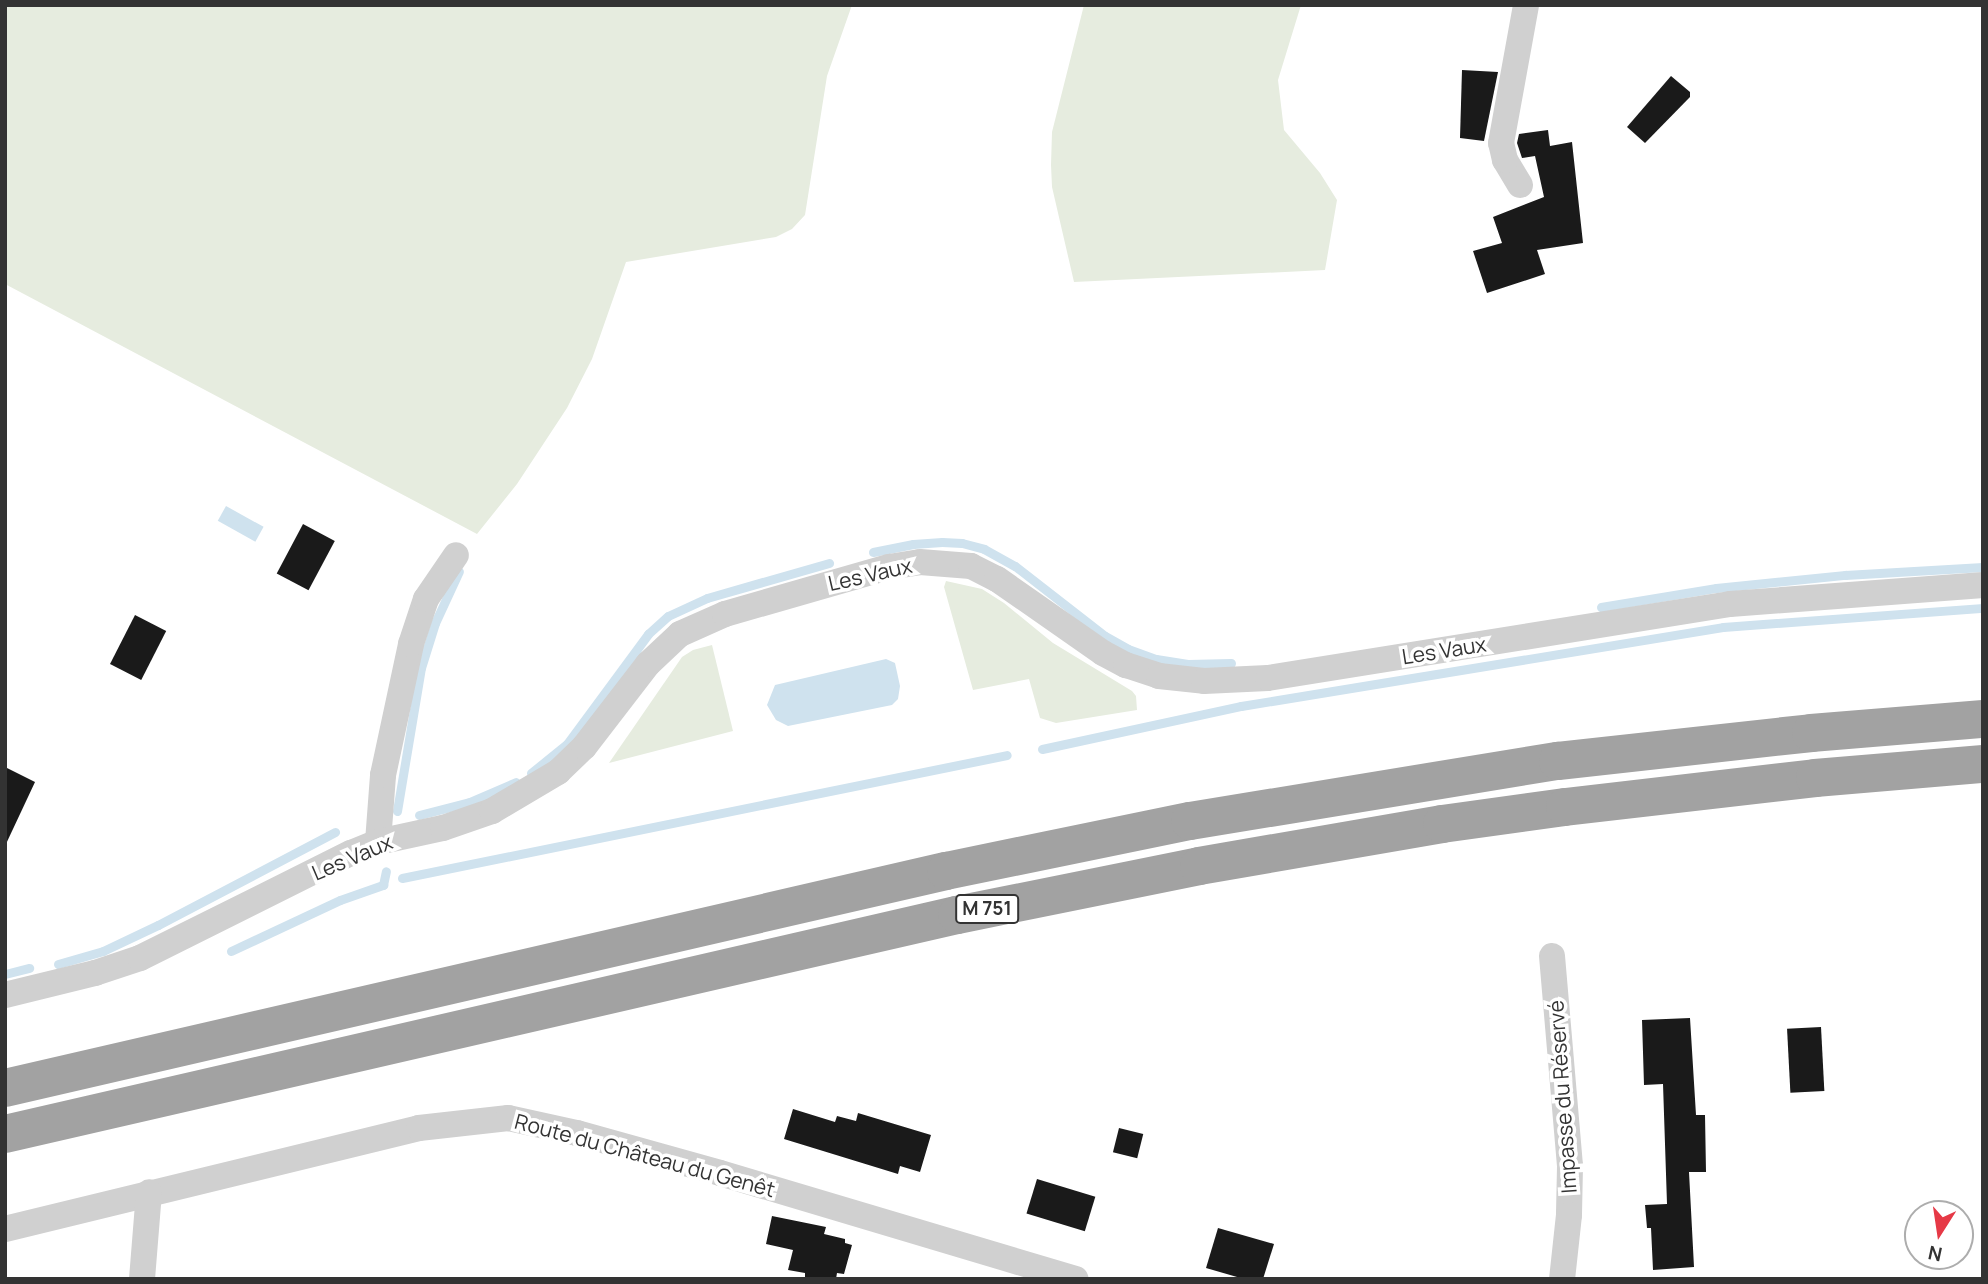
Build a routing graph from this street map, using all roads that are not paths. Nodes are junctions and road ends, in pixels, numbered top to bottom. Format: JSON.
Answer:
{"nodes":[{"id":1,"x":1526,"y":5,"type":"edge"},
{"id":2,"x":1520,"y":186,"type":"dead end"},
{"id":3,"x":456,"y":555,"type":"dead end"},
{"id":4,"x":1983,"y":584,"type":"edge"},
{"id":5,"x":1983,"y":719,"type":"edge"},
{"id":6,"x":1983,"y":764,"type":"edge"},
{"id":7,"x":378,"y":842,"type":"junction"},
{"id":8,"x":1552,"y":956,"type":"dead end"},
{"id":9,"x":5,"y":995,"type":"edge"},
{"id":10,"x":5,"y":1088,"type":"edge"},
{"id":11,"x":5,"y":1134,"type":"edge"},
{"id":12,"x":149,"y":1192,"type":"junction"},
{"id":13,"x":5,"y":1229,"type":"edge"},
{"id":14,"x":142,"y":1279,"type":"edge"},
{"id":15,"x":1076,"y":1279,"type":"edge"},
{"id":16,"x":1562,"y":1279,"type":"edge"}],
"edges":[{"from":1,"to":2,"type":"street"},
{"from":3,"to":7,"type":"street"},
{"from":4,"to":7,"type":"street","name":"Les Vaux"},
{"from":5,"to":10,"type":"highway","number":"M 751"},
{"from":6,"to":11,"type":"highway","number":"M 751"},
{"from":7,"to":9,"type":"street","name":"Les Vaux"},
{"from":8,"to":16,"type":"street","name":"Impasse du Réservé"},
{"from":12,"to":13,"type":"street","name":"Route du Château du Genêt"},
{"from":12,"to":14,"type":"street"},
{"from":12,"to":15,"type":"street","name":"Route du Château du Genêt"}]}
